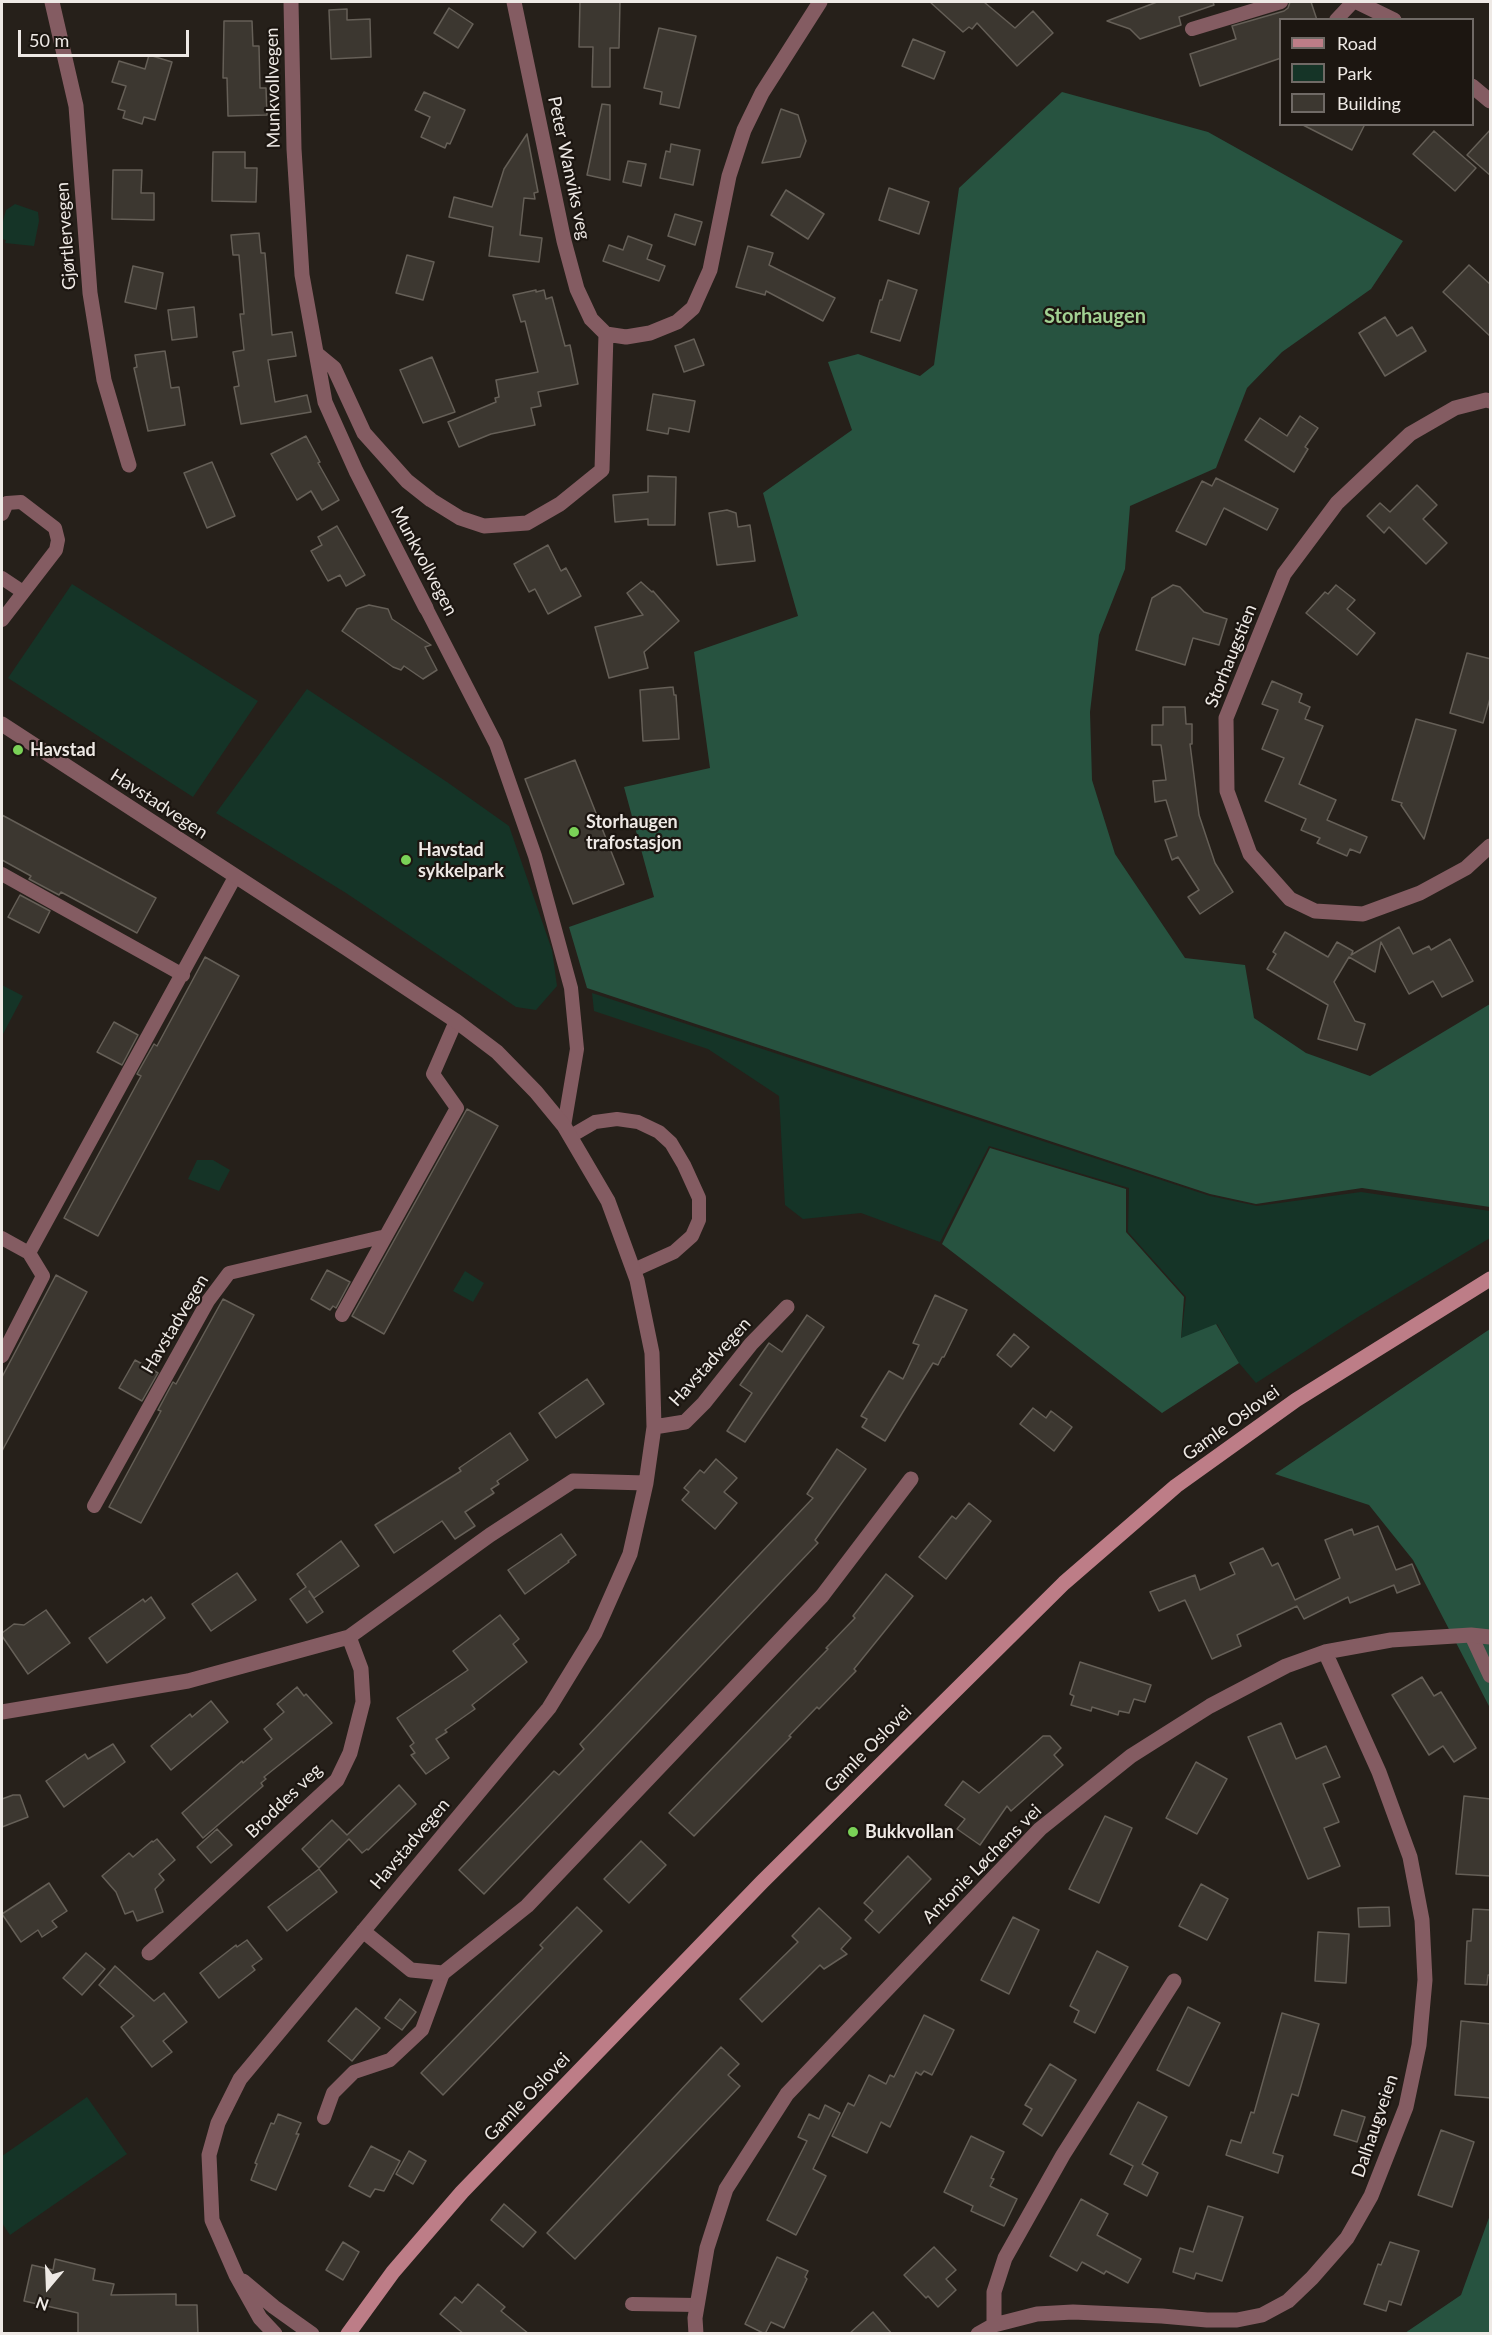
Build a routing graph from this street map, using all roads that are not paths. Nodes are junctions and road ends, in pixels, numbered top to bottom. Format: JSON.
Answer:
{"nodes":[{"id":1,"x":52,"y":2,"type":"edge"},
{"id":2,"x":291,"y":2,"type":"edge"},
{"id":3,"x":514,"y":2,"type":"edge"},
{"id":4,"x":820,"y":2,"type":"edge"},
{"id":5,"x":1281,"y":2,"type":"edge"},
{"id":6,"x":1355,"y":2,"type":"edge"},
{"id":7,"x":1338,"y":18,"type":"edge"},
{"id":8,"x":1390,"y":18,"type":"edge"},
{"id":9,"x":1192,"y":29,"type":"dead end"},
{"id":10,"x":1474,"y":87,"type":"edge"},
{"id":11,"x":1491,"y":101,"type":"edge"},
{"id":12,"x":606,"y":334,"type":"junction"},
{"id":13,"x":317,"y":354,"type":"junction"},
{"id":14,"x":1491,"y":401,"type":"edge"},
{"id":15,"x":129,"y":465,"type":"dead end"},
{"id":16,"x":2,"y":514,"type":"edge"},
{"id":17,"x":2,"y":578,"type":"edge"},
{"id":18,"x":23,"y":592,"type":"junction"},
{"id":19,"x":426,"y":608,"type":"joint"},
{"id":20,"x":2,"y":620,"type":"edge"},
{"id":21,"x":2,"y":724,"type":"edge"},
{"id":22,"x":1491,"y":846,"type":"edge"},
{"id":23,"x":2,"y":874,"type":"edge"},
{"id":24,"x":235,"y":877,"type":"junction"},
{"id":25,"x":183,"y":975,"type":"junction"},
{"id":26,"x":456,"y":1021,"type":"junction"},
{"id":27,"x":567,"y":1131,"type":"junction"},
{"id":28,"x":386,"y":1236,"type":"junction"},
{"id":29,"x":2,"y":1238,"type":"edge"},
{"id":30,"x":29,"y":1253,"type":"junction"},
{"id":31,"x":634,"y":1270,"type":"junction"},
{"id":32,"x":1491,"y":1279,"type":"edge"},
{"id":33,"x":788,"y":1307,"type":"dead end"},
{"id":34,"x":342,"y":1315,"type":"dead end"},
{"id":35,"x":2,"y":1356,"type":"edge"},
{"id":36,"x":654,"y":1427,"type":"junction"},
{"id":37,"x":911,"y":1479,"type":"dead end"},
{"id":38,"x":646,"y":1483,"type":"junction"},
{"id":39,"x":94,"y":1506,"type":"dead end"},
{"id":40,"x":1471,"y":1635,"type":"junction"},
{"id":41,"x":349,"y":1637,"type":"junction"},
{"id":42,"x":1491,"y":1637,"type":"edge"},
{"id":43,"x":1326,"y":1652,"type":"junction"},
{"id":44,"x":1491,"y":1676,"type":"edge"},
{"id":45,"x":2,"y":1712,"type":"edge"},
{"id":46,"x":363,"y":1931,"type":"junction"},
{"id":47,"x":149,"y":1953,"type":"dead end"},
{"id":48,"x":443,"y":1973,"type":"junction"},
{"id":49,"x":1174,"y":1981,"type":"dead end"},
{"id":50,"x":324,"y":2118,"type":"dead end"},
{"id":51,"x":236,"y":2275,"type":"junction"},
{"id":52,"x":632,"y":2304,"type":"dead end"},
{"id":53,"x":697,"y":2305,"type":"junction"},
{"id":54,"x":994,"y":2325,"type":"junction"},
{"id":55,"x":275,"y":2334,"type":"edge"},
{"id":56,"x":312,"y":2334,"type":"edge"},
{"id":57,"x":348,"y":2334,"type":"edge"},
{"id":58,"x":696,"y":2334,"type":"edge"},
{"id":59,"x":978,"y":2334,"type":"edge"}],
"edges":[{"from":1,"to":15,"type":"street","name":"Gjørtlervegen"},
{"from":2,"to":13,"type":"street","name":"Munkvollvegen"},
{"from":3,"to":12,"type":"street","name":"Peter Wanviks veg"},
{"from":4,"to":12,"type":"street"},
{"from":5,"to":9,"type":"lane"},
{"from":6,"to":7,"type":"lane"},
{"from":6,"to":8,"type":"street"},
{"from":10,"to":11,"type":"street"},
{"from":12,"to":13,"type":"street"},
{"from":13,"to":19,"type":"street","name":"Munkvollvegen"},
{"from":14,"to":22,"type":"street","name":"Storhaugstien"},
{"from":16,"to":18,"type":"lane"},
{"from":17,"to":18,"type":"lane"},
{"from":18,"to":20,"type":"lane"},
{"from":19,"to":27,"type":"lane","name":"Munkvollvegen"},
{"from":21,"to":24,"type":"street","name":"Havstadvegen"},
{"from":23,"to":25,"type":"lane"},
{"from":24,"to":25,"type":"lane"},
{"from":24,"to":26,"type":"street","name":"Havstadvegen"},
{"from":25,"to":30,"type":"lane"},
{"from":26,"to":27,"type":"street","name":"Havstadvegen"},
{"from":26,"to":28,"type":"lane"},
{"from":27,"to":31,"type":"street","name":"Havstadvegen"},
{"from":27,"to":31,"type":"lane"},
{"from":28,"to":34,"type":"lane"},
{"from":28,"to":39,"type":"lane","name":"Havstadvegen"},
{"from":29,"to":30,"type":"lane"},
{"from":30,"to":35,"type":"lane"},
{"from":31,"to":36,"type":"street","name":"Havstadvegen"},
{"from":32,"to":57,"type":"street","name":"Gamle Oslovei"},
{"from":33,"to":36,"type":"street","name":"Havstadvegen"},
{"from":36,"to":38,"type":"street","name":"Havstadvegen"},
{"from":37,"to":48,"type":"street"},
{"from":38,"to":41,"type":"street"},
{"from":38,"to":46,"type":"street","name":"Havstadvegen"},
{"from":40,"to":42,"type":"street","name":"Antonie Løchens vei"},
{"from":40,"to":43,"type":"street","name":"Antonie Løchens vei"},
{"from":40,"to":44,"type":"lane"},
{"from":41,"to":45,"type":"street"},
{"from":41,"to":47,"type":"street","name":"Broddes veg"},
{"from":43,"to":53,"type":"street","name":"Antonie Løchens vei"},
{"from":43,"to":54,"type":"street","name":"Dalhaugveien"},
{"from":46,"to":48,"type":"street"},
{"from":46,"to":51,"type":"street","name":"Havstadvegen"},
{"from":48,"to":50,"type":"lane"},
{"from":49,"to":54,"type":"street"},
{"from":51,"to":55,"type":"street","name":"Havstadvegen"},
{"from":51,"to":56,"type":"street","name":"Havstadvegen"},
{"from":52,"to":53,"type":"lane"},
{"from":53,"to":58,"type":"street","name":"Antonie Løchens vei"},
{"from":54,"to":59,"type":"street","name":"Dalhaugveien"}]}
